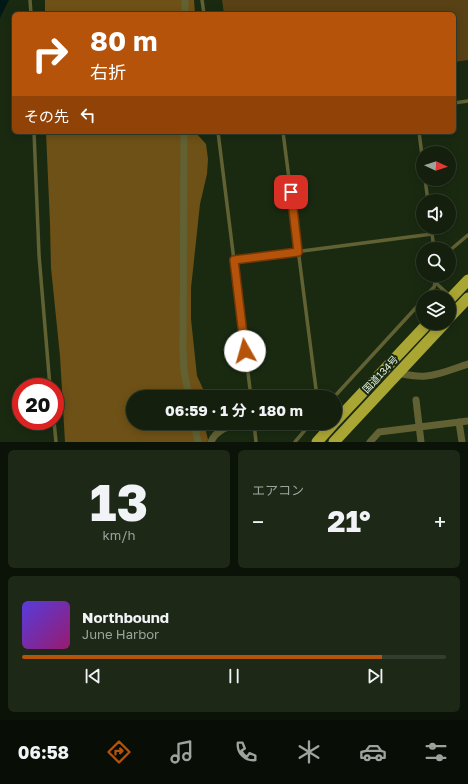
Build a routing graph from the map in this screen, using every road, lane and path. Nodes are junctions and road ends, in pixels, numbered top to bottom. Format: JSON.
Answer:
{"nodes":[{"id":1,"x":30,"y":0,"type":"edge"},
{"id":2,"x":185,"y":0,"type":"edge"},
{"id":3,"x":202,"y":0,"type":"edge"},
{"id":4,"x":31,"y":12,"type":"edge"},
{"id":5,"x":185,"y":12,"type":"edge"},
{"id":6,"x":204,"y":12,"type":"edge"},
{"id":7,"x":468,"y":101,"type":"edge"},
{"id":8,"x":456,"y":102,"type":"edge"},
{"id":9,"x":34,"y":134,"type":"edge"},
{"id":10,"x":184,"y":134,"type":"edge"},
{"id":11,"x":218,"y":134,"type":"edge"},
{"id":12,"x":283,"y":134,"type":"edge"},
{"id":13,"x":419,"y":134,"type":"edge"},
{"id":14,"x":421,"y":146,"type":"edge"},
{"id":15,"x":432,"y":234,"type":"joint"},
{"id":16,"x":468,"y":235,"type":"edge"},
{"id":17,"x":433,"y":242,"type":"edge"},
{"id":18,"x":456,"y":245,"type":"edge"},
{"id":19,"x":298,"y":252,"type":"junction"},
{"id":20,"x":234,"y":260,"type":"junction"},
{"id":21,"x":468,"y":280,"type":"edge"},
{"id":22,"x":436,"y":283,"type":"joint"},
{"id":23,"x":432,"y":290,"type":"edge"},
{"id":24,"x":442,"y":290,"type":"edge"},
{"id":25,"x":456,"y":293,"type":"edge"},
{"id":26,"x":468,"y":298,"type":"edge"},
{"id":27,"x":416,"y":308,"type":"edge"},
{"id":28,"x":456,"y":311,"type":"edge"},
{"id":29,"x":421,"y":330,"type":"edge"},
{"id":30,"x":438,"y":330,"type":"edge"},
{"id":31,"x":468,"y":364,"type":"edge"},
{"id":32,"x":398,"y":373,"type":"junction"},
{"id":33,"x":49,"y":378,"type":"edge"},
{"id":34,"x":188,"y":390,"type":"edge"},
{"id":35,"x":250,"y":390,"type":"edge"},
{"id":36,"x":316,"y":390,"type":"edge"},
{"id":37,"x":340,"y":390,"type":"edge"},
{"id":38,"x":416,"y":400,"type":"dead end"},
{"id":39,"x":342,"y":414,"type":"edge"},
{"id":40,"x":468,"y":421,"type":"edge"},
{"id":41,"x":459,"y":422,"type":"junction"},
{"id":42,"x":419,"y":428,"type":"junction"},
{"id":43,"x":55,"y":430,"type":"edge"},
{"id":44,"x":195,"y":430,"type":"edge"},
{"id":45,"x":222,"y":430,"type":"edge"},
{"id":46,"x":255,"y":430,"type":"edge"},
{"id":47,"x":305,"y":430,"type":"edge"},
{"id":48,"x":328,"y":430,"type":"edge"},
{"id":49,"x":56,"y":442,"type":"edge"},
{"id":50,"x":198,"y":442,"type":"edge"},
{"id":51,"x":211,"y":442,"type":"edge"},
{"id":52,"x":256,"y":442,"type":"edge"},
{"id":53,"x":295,"y":442,"type":"edge"},
{"id":54,"x":318,"y":442,"type":"edge"},
{"id":55,"x":334,"y":442,"type":"edge"},
{"id":56,"x":370,"y":442,"type":"edge"},
{"id":57,"x":421,"y":442,"type":"edge"},
{"id":58,"x":462,"y":442,"type":"edge"}],
"edges":[{"from":1,"to":4,"type":"lane"},
{"from":2,"to":5,"type":"street"},
{"from":3,"to":6,"type":"lane"},
{"from":7,"to":8,"type":"lane"},
{"from":9,"to":33,"type":"lane"},
{"from":10,"to":34,"type":"street"},
{"from":11,"to":20,"type":"lane"},
{"from":12,"to":19,"type":"lane"},
{"from":13,"to":14,"type":"lane"},
{"from":15,"to":17,"type":"lane"},
{"from":15,"to":19,"type":"lane"},
{"from":16,"to":18,"type":"lane"},
{"from":19,"to":20,"type":"lane"},
{"from":19,"to":36,"type":"lane"},
{"from":20,"to":35,"type":"lane"},
{"from":21,"to":25,"type":"highway"},
{"from":22,"to":23,"type":"lane"},
{"from":22,"to":24,"type":"lane"},
{"from":26,"to":28,"type":"highway"},
{"from":27,"to":37,"type":"lane"},
{"from":29,"to":39,"type":"highway","name":"国道134号"},
{"from":30,"to":32,"type":"highway","name":"国道134号"},
{"from":31,"to":32,"type":"street"},
{"from":32,"to":55,"type":"highway","name":"国道134号"},
{"from":38,"to":42,"type":"street"},
{"from":40,"to":41,"type":"street"},
{"from":41,"to":42,"type":"street"},
{"from":41,"to":58,"type":"street"},
{"from":42,"to":56,"type":"street"},
{"from":42,"to":57,"type":"street"},
{"from":43,"to":49,"type":"lane"},
{"from":44,"to":50,"type":"street"},
{"from":45,"to":51,"type":"street"},
{"from":46,"to":52,"type":"lane"},
{"from":47,"to":53,"type":"lane"},
{"from":48,"to":54,"type":"highway","name":"国道134号"}]}
